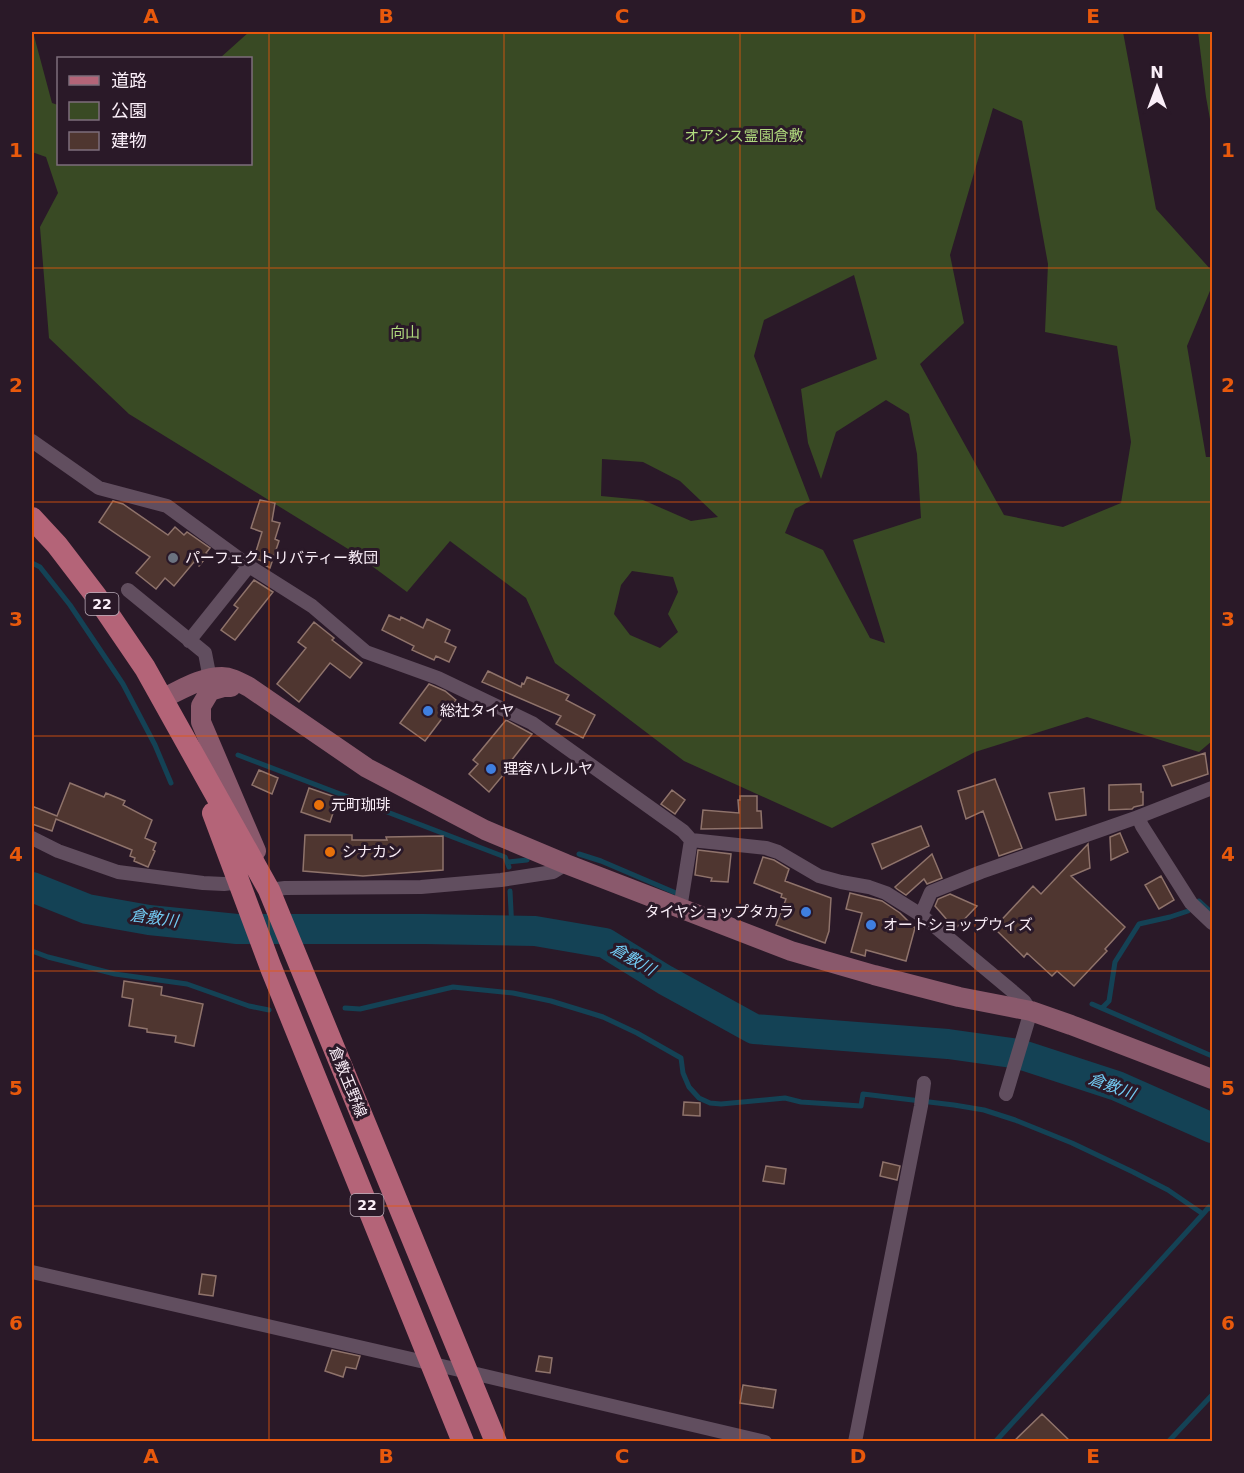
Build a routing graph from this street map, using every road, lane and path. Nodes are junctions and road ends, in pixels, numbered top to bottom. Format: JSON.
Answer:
{"nodes":[{"id":1,"x":32,"y":441,"type":"edge"},
{"id":2,"x":32,"y":518,"type":"edge"},
{"id":3,"x":249,"y":566,"type":"junction"},
{"id":4,"x":128,"y":591,"type":"dead end"},
{"id":5,"x":189,"y":641,"type":"junction"},
{"id":6,"x":210,"y":679,"type":"junction"},
{"id":7,"x":249,"y":687,"type":"junction"},
{"id":8,"x":163,"y":698,"type":"junction"},
{"id":9,"x":182,"y":731,"type":"junction"},
{"id":10,"x":1212,"y":788,"type":"edge"},
{"id":11,"x":1138,"y":817,"type":"junction"},
{"id":12,"x":32,"y":838,"type":"edge"},
{"id":13,"x":691,"y":840,"type":"junction"},
{"id":14,"x":566,"y":864,"type":"junction"},
{"id":15,"x":242,"y":888,"type":"junction"},
{"id":16,"x":269,"y":890,"type":"junction"},
{"id":17,"x":680,"y":909,"type":"junction"},
{"id":18,"x":921,"y":915,"type":"junction"},
{"id":19,"x":1212,"y":922,"type":"edge"},
{"id":20,"x":1029,"y":1018,"type":"junction"},
{"id":21,"x":1211,"y":1070,"type":"edge"},
{"id":22,"x":1007,"y":1092,"type":"dead end"},
{"id":23,"x":922,"y":1095,"type":"dead end"},
{"id":24,"x":32,"y":1272,"type":"edge"},
{"id":25,"x":431,"y":1364,"type":"junction"},
{"id":26,"x":468,"y":1372,"type":"junction"},
{"id":27,"x":463,"y":1442,"type":"edge"},
{"id":28,"x":496,"y":1442,"type":"edge"},
{"id":29,"x":765,"y":1442,"type":"edge"},
{"id":30,"x":855,"y":1442,"type":"edge"}],
"edges":[{"from":1,"to":3,"type":"street"},
{"from":2,"to":8,"type":"main road","name":"倉敷玉野線","number":"22"},
{"from":3,"to":5,"type":"street"},
{"from":3,"to":13,"type":"street"},
{"from":4,"to":5,"type":"street"},
{"from":5,"to":6,"type":"street"},
{"from":6,"to":7,"type":"street"},
{"from":6,"to":8,"type":"street"},
{"from":7,"to":14,"type":"street"},
{"from":7,"to":16,"type":"street"},
{"from":8,"to":9,"type":"main road","name":"倉敷玉野線","number":"22"},
{"from":9,"to":15,"type":"main road","name":"倉敷玉野線","number":"22"},
{"from":9,"to":16,"type":"main road","name":"倉敷玉野線","number":"22"},
{"from":10,"to":11,"type":"street"},
{"from":11,"to":18,"type":"street"},
{"from":11,"to":19,"type":"street"},
{"from":12,"to":15,"type":"street"},
{"from":13,"to":17,"type":"street"},
{"from":13,"to":18,"type":"street"},
{"from":14,"to":16,"type":"street"},
{"from":14,"to":17,"type":"street"},
{"from":15,"to":25,"type":"main road","name":"倉敷玉野線","number":"22"},
{"from":16,"to":26,"type":"main road","name":"倉敷玉野線","number":"22"},
{"from":17,"to":20,"type":"street"},
{"from":18,"to":20,"type":"street"},
{"from":20,"to":21,"type":"street"},
{"from":20,"to":22,"type":"street"},
{"from":23,"to":30,"type":"street"},
{"from":24,"to":25,"type":"street"},
{"from":25,"to":26,"type":"street"},
{"from":25,"to":27,"type":"main road","name":"倉敷玉野線","number":"22"},
{"from":26,"to":28,"type":"main road","name":"倉敷玉野線","number":"22"},
{"from":26,"to":29,"type":"street"}]}
